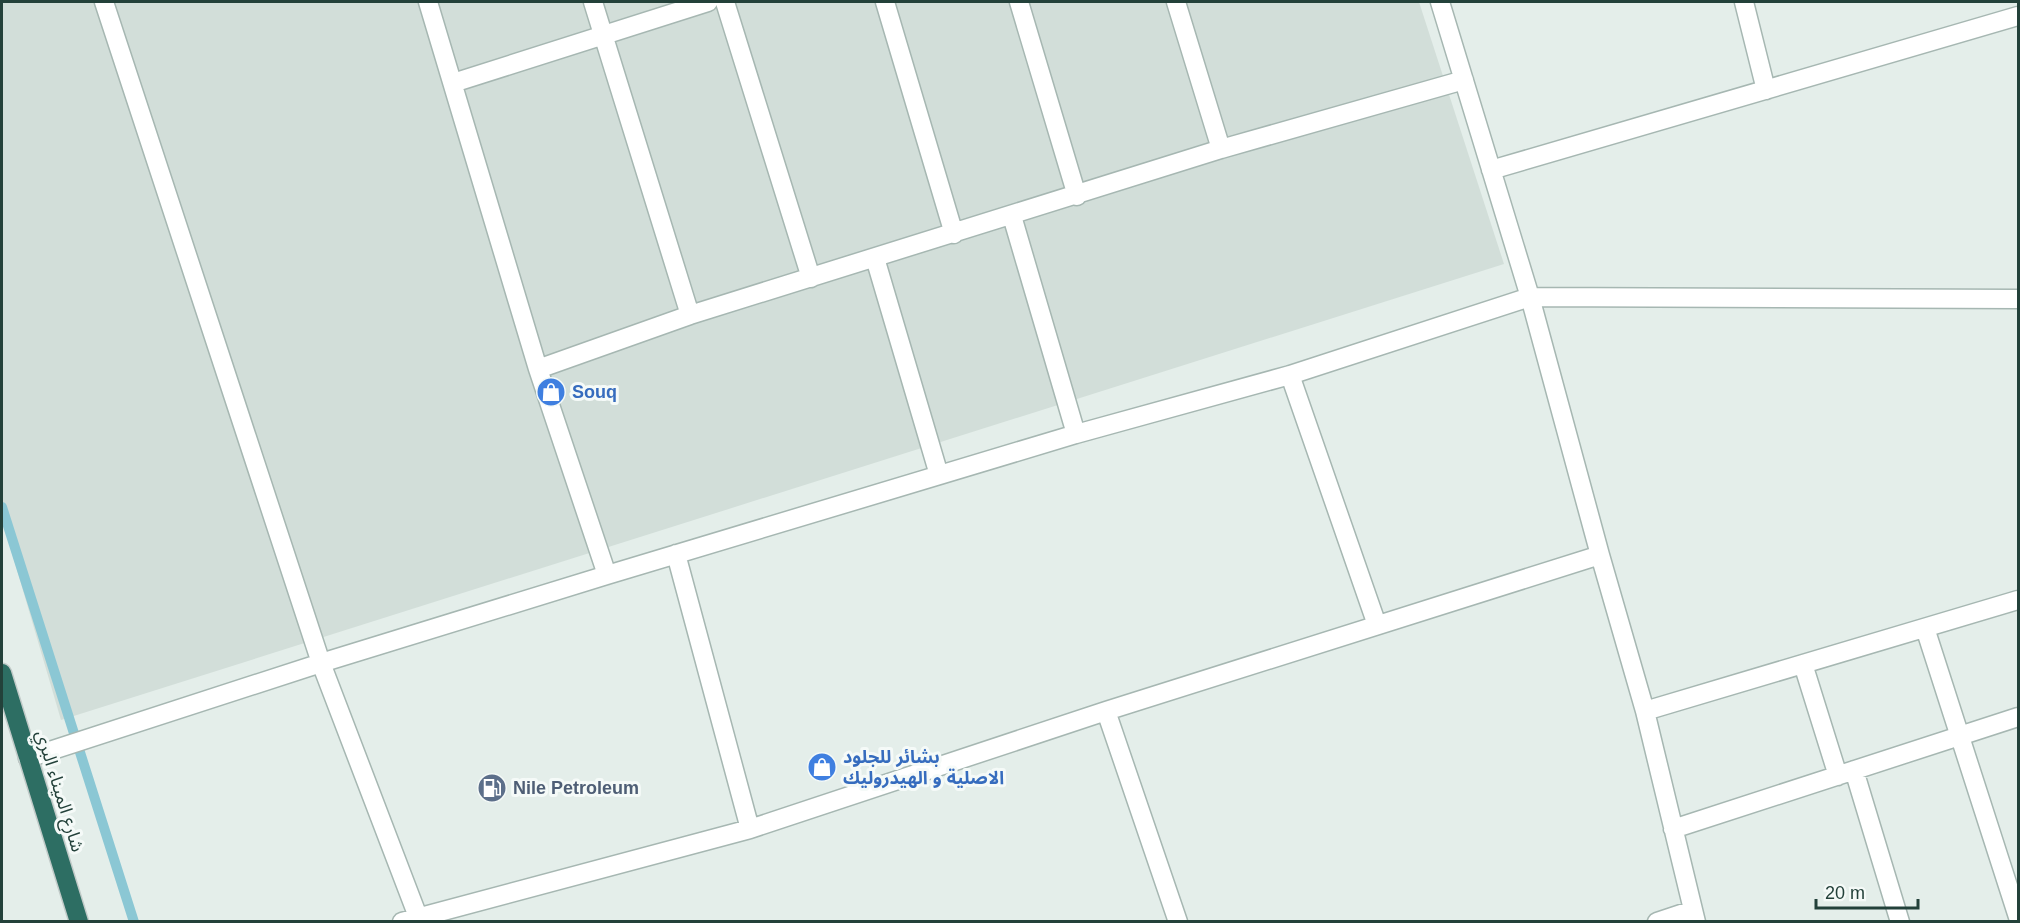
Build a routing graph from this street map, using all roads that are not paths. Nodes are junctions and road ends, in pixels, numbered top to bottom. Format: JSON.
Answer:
{"nodes":[{"id":1,"x":104,"y":2,"type":"edge"},
{"id":2,"x":428,"y":2,"type":"edge"},
{"id":3,"x":593,"y":2,"type":"edge"},
{"id":4,"x":708,"y":2,"type":"edge"},
{"id":5,"x":725,"y":2,"type":"edge"},
{"id":6,"x":885,"y":2,"type":"edge"},
{"id":7,"x":1019,"y":2,"type":"edge"},
{"id":8,"x":1176,"y":2,"type":"edge"},
{"id":9,"x":1440,"y":2,"type":"edge"},
{"id":10,"x":1744,"y":2,"type":"edge"},
{"id":11,"x":2019,"y":16,"type":"edge"},
{"id":12,"x":604,"y":36,"type":"junction"},
{"id":13,"x":1464,"y":80,"type":"junction"},
{"id":14,"x":453,"y":83,"type":"junction"},
{"id":15,"x":1766,"y":90,"type":"junction"},
{"id":16,"x":1221,"y":149,"type":"junction"},
{"id":17,"x":1491,"y":170,"type":"junction"},
{"id":18,"x":1077,"y":196,"type":"junction"},
{"id":19,"x":1012,"y":216,"type":"junction"},
{"id":20,"x":954,"y":234,"type":"junction"},
{"id":21,"x":875,"y":258,"type":"junction"},
{"id":22,"x":811,"y":278,"type":"junction"},
{"id":23,"x":1530,"y":297,"type":"junction"},
{"id":24,"x":2019,"y":298,"type":"edge"},
{"id":25,"x":690,"y":315,"type":"junction"},
{"id":26,"x":538,"y":369,"type":"junction"},
{"id":27,"x":1290,"y":375,"type":"junction"},
{"id":28,"x":1076,"y":434,"type":"junction"},
{"id":29,"x":939,"y":475,"type":"junction"},
{"id":30,"x":676,"y":555,"type":"junction"},
{"id":31,"x":1600,"y":555,"type":"junction"},
{"id":32,"x":607,"y":575,"type":"junction"},
{"id":33,"x":2019,"y":600,"type":"edge"},
{"id":34,"x":1377,"y":626,"type":"junction"},
{"id":35,"x":1925,"y":628,"type":"junction"},
{"id":36,"x":321,"y":663,"type":"junction"},
{"id":37,"x":1803,"y":664,"type":"junction"},
{"id":38,"x":2,"y":673,"type":"edge"},
{"id":39,"x":1106,"y":711,"type":"junction"},
{"id":40,"x":1645,"y":711,"type":"junction"},
{"id":41,"x":2019,"y":717,"type":"edge"},
{"id":42,"x":1961,"y":736,"type":"junction"},
{"id":43,"x":28,"y":758,"type":"junction"},
{"id":44,"x":1846,"y":773,"type":"junction"},
{"id":45,"x":750,"y":829,"type":"junction"},
{"id":46,"x":1673,"y":829,"type":"junction"},
{"id":47,"x":1694,"y":916,"type":"edge"},
{"id":48,"x":2019,"y":917,"type":"edge"},
{"id":49,"x":414,"y":920,"type":"edge"},
{"id":50,"x":79,"y":921,"type":"edge"},
{"id":51,"x":1178,"y":921,"type":"edge"},
{"id":52,"x":1657,"y":921,"type":"edge"},
{"id":53,"x":1900,"y":921,"type":"edge"}],
"edges":[{"from":1,"to":36,"type":"street"},
{"from":2,"to":14,"type":"street"},
{"from":3,"to":12,"type":"street"},
{"from":4,"to":12,"type":"street"},
{"from":5,"to":22,"type":"street"},
{"from":6,"to":20,"type":"street"},
{"from":7,"to":18,"type":"street"},
{"from":8,"to":16,"type":"street"},
{"from":9,"to":13,"type":"street"},
{"from":10,"to":15,"type":"street"},
{"from":11,"to":15,"type":"street"},
{"from":12,"to":14,"type":"street"},
{"from":12,"to":25,"type":"street"},
{"from":13,"to":16,"type":"street"},
{"from":13,"to":17,"type":"street"},
{"from":14,"to":26,"type":"street"},
{"from":15,"to":17,"type":"street"},
{"from":16,"to":18,"type":"street"},
{"from":17,"to":23,"type":"street"},
{"from":18,"to":19,"type":"street"},
{"from":19,"to":20,"type":"street"},
{"from":19,"to":28,"type":"street"},
{"from":20,"to":21,"type":"street"},
{"from":21,"to":22,"type":"street"},
{"from":21,"to":29,"type":"street"},
{"from":22,"to":25,"type":"street"},
{"from":23,"to":24,"type":"street"},
{"from":23,"to":27,"type":"street"},
{"from":23,"to":31,"type":"street"},
{"from":25,"to":26,"type":"street"},
{"from":26,"to":32,"type":"street"},
{"from":27,"to":28,"type":"street"},
{"from":27,"to":34,"type":"street"},
{"from":28,"to":29,"type":"street"},
{"from":29,"to":30,"type":"street"},
{"from":30,"to":32,"type":"street"},
{"from":30,"to":45,"type":"street"},
{"from":31,"to":34,"type":"street"},
{"from":31,"to":40,"type":"street"},
{"from":32,"to":36,"type":"street"},
{"from":33,"to":35,"type":"street"},
{"from":34,"to":39,"type":"street"},
{"from":35,"to":37,"type":"street"},
{"from":35,"to":42,"type":"street"},
{"from":36,"to":43,"type":"street"},
{"from":36,"to":49,"type":"street"},
{"from":37,"to":40,"type":"street"},
{"from":37,"to":44,"type":"street"},
{"from":38,"to":43,"type":"highway","name":"شارع الميناء البري"},
{"from":39,"to":45,"type":"street"},
{"from":39,"to":51,"type":"street"},
{"from":40,"to":46,"type":"street"},
{"from":41,"to":42,"type":"street"},
{"from":42,"to":44,"type":"street"},
{"from":42,"to":48,"type":"street"},
{"from":43,"to":50,"type":"highway","name":"شارع الميناء البري"},
{"from":44,"to":46,"type":"street"},
{"from":44,"to":53,"type":"street"},
{"from":45,"to":49,"type":"street"},
{"from":46,"to":47,"type":"street"},
{"from":47,"to":52,"type":"street"}]}
